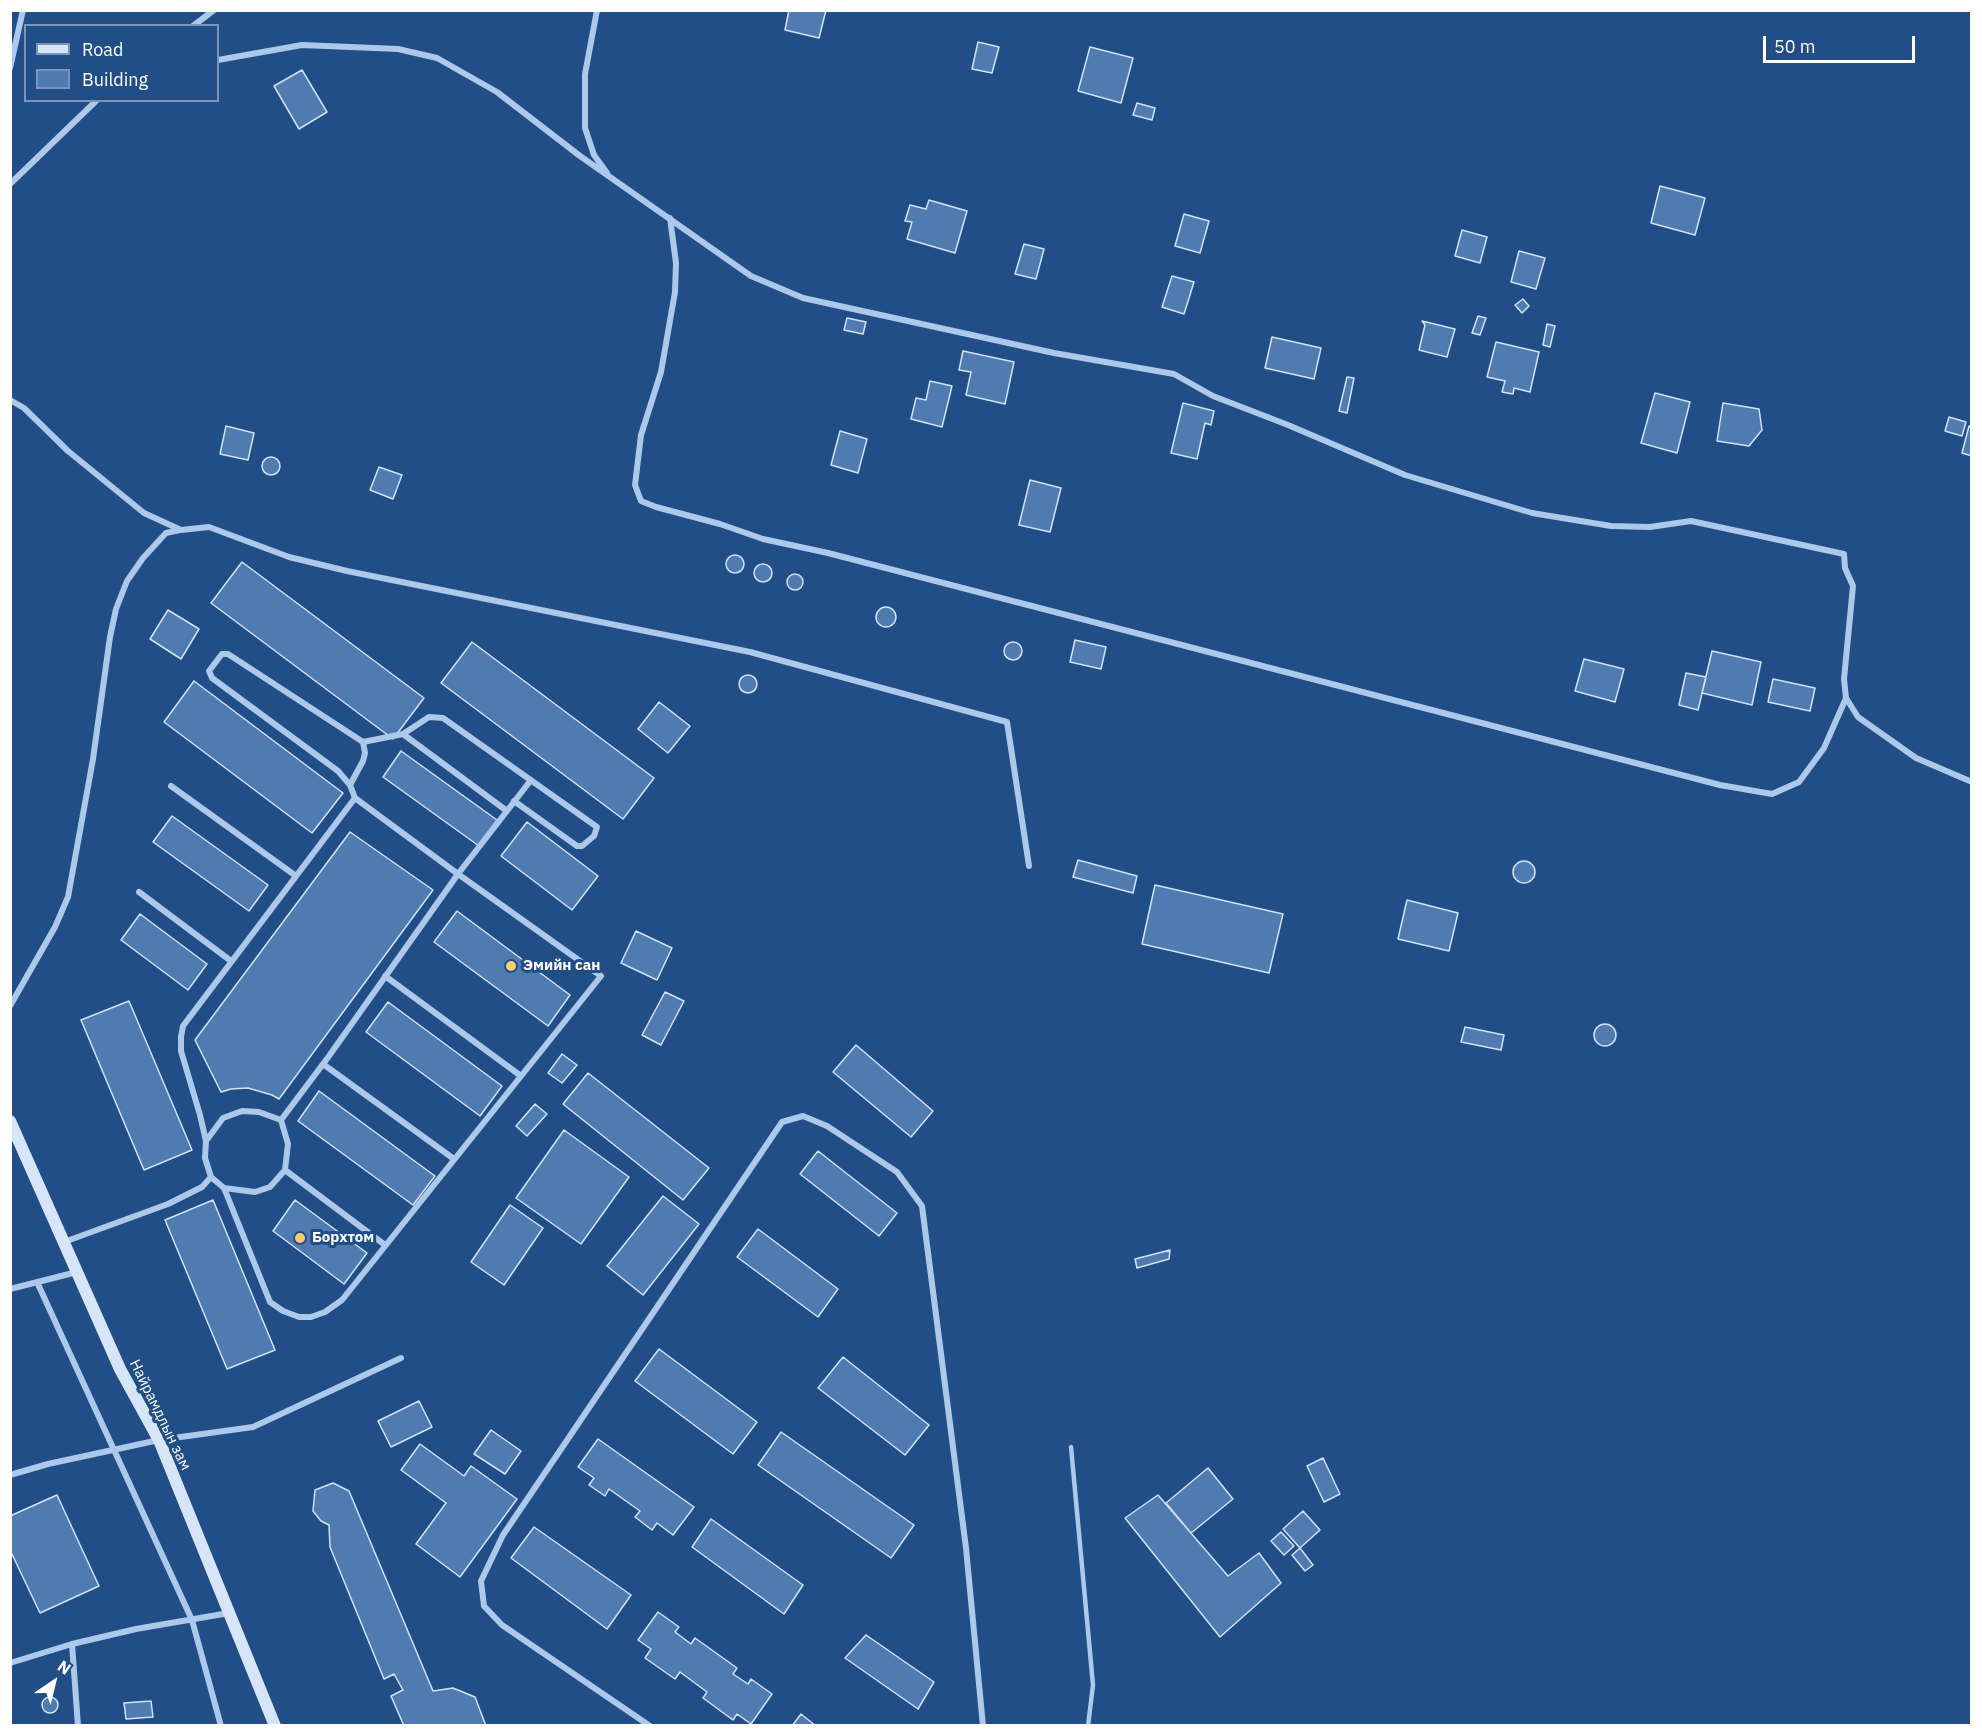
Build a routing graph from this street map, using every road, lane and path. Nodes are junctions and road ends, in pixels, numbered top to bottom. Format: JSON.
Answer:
{"nodes":[{"id":1,"x":23,"y":10,"type":"edge"},
{"id":2,"x":214,"y":10,"type":"edge"},
{"id":3,"x":597,"y":10,"type":"edge"},
{"id":4,"x":196,"y":24,"type":"edge"},
{"id":5,"x":219,"y":60,"type":"edge"},
{"id":6,"x":10,"y":68,"type":"edge"},
{"id":7,"x":95,"y":102,"type":"edge"},
{"id":8,"x":609,"y":176,"type":"junction"},
{"id":9,"x":10,"y":184,"type":"edge"},
{"id":10,"x":670,"y":218,"type":"junction"},
{"id":11,"x":10,"y":400,"type":"edge"},
{"id":12,"x":181,"y":530,"type":"junction"},
{"id":13,"x":1846,"y":698,"type":"junction"},
{"id":14,"x":403,"y":734,"type":"junction"},
{"id":15,"x":363,"y":742,"type":"junction"},
{"id":16,"x":531,"y":780,"type":"junction"},
{"id":17,"x":1971,"y":782,"type":"edge"},
{"id":18,"x":350,"y":785,"type":"junction"},
{"id":19,"x":171,"y":786,"type":"dead end"},
{"id":20,"x":355,"y":798,"type":"junction"},
{"id":21,"x":514,"y":801,"type":"junction"},
{"id":22,"x":507,"y":811,"type":"junction"},
{"id":23,"x":1029,"y":866,"type":"dead end"},
{"id":24,"x":458,"y":874,"type":"junction"},
{"id":25,"x":296,"y":876,"type":"junction"},
{"id":26,"x":139,"y":892,"type":"dead end"},
{"id":27,"x":231,"y":961,"type":"junction"},
{"id":28,"x":385,"y":976,"type":"junction"},
{"id":29,"x":10,"y":1006,"type":"edge"},
{"id":30,"x":322,"y":1064,"type":"junction"},
{"id":31,"x":521,"y":1076,"type":"junction"},
{"id":32,"x":281,"y":1120,"type":"junction"},
{"id":33,"x":10,"y":1121,"type":"edge"},
{"id":34,"x":206,"y":1141,"type":"junction"},
{"id":35,"x":454,"y":1159,"type":"junction"},
{"id":36,"x":285,"y":1170,"type":"junction"},
{"id":37,"x":211,"y":1178,"type":"junction"},
{"id":38,"x":224,"y":1188,"type":"junction"},
{"id":39,"x":64,"y":1243,"type":"junction"},
{"id":40,"x":385,"y":1245,"type":"junction"},
{"id":41,"x":77,"y":1272,"type":"junction"},
{"id":42,"x":37,"y":1282,"type":"junction"},
{"id":43,"x":10,"y":1289,"type":"edge"},
{"id":44,"x":401,"y":1358,"type":"dead end"},
{"id":45,"x":159,"y":1440,"type":"junction"},
{"id":46,"x":1071,"y":1447,"type":"dead end"},
{"id":47,"x":113,"y":1450,"type":"junction"},
{"id":48,"x":10,"y":1475,"type":"edge"},
{"id":49,"x":229,"y":1613,"type":"junction"},
{"id":50,"x":192,"y":1620,"type":"junction"},
{"id":51,"x":72,"y":1644,"type":"junction"},
{"id":52,"x":10,"y":1664,"type":"edge"},
{"id":53,"x":78,"y":1725,"type":"edge"},
{"id":54,"x":221,"y":1725,"type":"edge"},
{"id":55,"x":275,"y":1725,"type":"edge"},
{"id":56,"x":651,"y":1725,"type":"edge"},
{"id":57,"x":983,"y":1725,"type":"edge"},
{"id":58,"x":1088,"y":1725,"type":"edge"}],
"edges":[{"from":1,"to":6,"type":"street"},
{"from":2,"to":4,"type":"street"},
{"from":3,"to":8,"type":"street"},
{"from":5,"to":8,"type":"street"},
{"from":7,"to":9,"type":"street"},
{"from":8,"to":10,"type":"street"},
{"from":10,"to":13,"type":"street"},
{"from":10,"to":13,"type":"street"},
{"from":11,"to":12,"type":"street"},
{"from":12,"to":23,"type":"street"},
{"from":12,"to":29,"type":"street"},
{"from":13,"to":17,"type":"street"},
{"from":14,"to":15,"type":"street"},
{"from":14,"to":16,"type":"street"},
{"from":14,"to":22,"type":"street"},
{"from":15,"to":18,"type":"street"},
{"from":15,"to":18,"type":"street"},
{"from":16,"to":21,"type":"street"},
{"from":16,"to":21,"type":"street"},
{"from":18,"to":20,"type":"street"},
{"from":19,"to":25,"type":"street"},
{"from":20,"to":24,"type":"street"},
{"from":20,"to":25,"type":"street"},
{"from":21,"to":22,"type":"street"},
{"from":22,"to":24,"type":"street"},
{"from":24,"to":28,"type":"street"},
{"from":24,"to":31,"type":"street"},
{"from":25,"to":27,"type":"street"},
{"from":26,"to":27,"type":"street"},
{"from":27,"to":34,"type":"street"},
{"from":28,"to":30,"type":"street"},
{"from":28,"to":31,"type":"street"},
{"from":30,"to":32,"type":"street"},
{"from":30,"to":35,"type":"street"},
{"from":31,"to":35,"type":"street"},
{"from":32,"to":34,"type":"street"},
{"from":32,"to":36,"type":"street"},
{"from":33,"to":39,"type":"main road","name":"Найрамдлын зам"},
{"from":34,"to":37,"type":"street"},
{"from":35,"to":40,"type":"street"},
{"from":36,"to":38,"type":"street"},
{"from":36,"to":40,"type":"street"},
{"from":37,"to":38,"type":"street"},
{"from":37,"to":39,"type":"street"},
{"from":38,"to":40,"type":"street"},
{"from":39,"to":41,"type":"main road","name":"Найрамдлын зам"},
{"from":41,"to":42,"type":"street"},
{"from":41,"to":45,"type":"main road","name":"Найрамдлын зам"},
{"from":42,"to":43,"type":"street"},
{"from":42,"to":47,"type":"street"},
{"from":44,"to":45,"type":"street"},
{"from":45,"to":47,"type":"street"},
{"from":45,"to":49,"type":"main road","name":"Найрамдлын зам"},
{"from":46,"to":58,"type":"lane"},
{"from":47,"to":48,"type":"street"},
{"from":47,"to":50,"type":"street"},
{"from":49,"to":50,"type":"street"},
{"from":49,"to":55,"type":"main road","name":"Найрамдлын зам"},
{"from":50,"to":51,"type":"street"},
{"from":50,"to":54,"type":"street"},
{"from":51,"to":52,"type":"street"},
{"from":51,"to":53,"type":"street"},
{"from":56,"to":57,"type":"street"}]}
